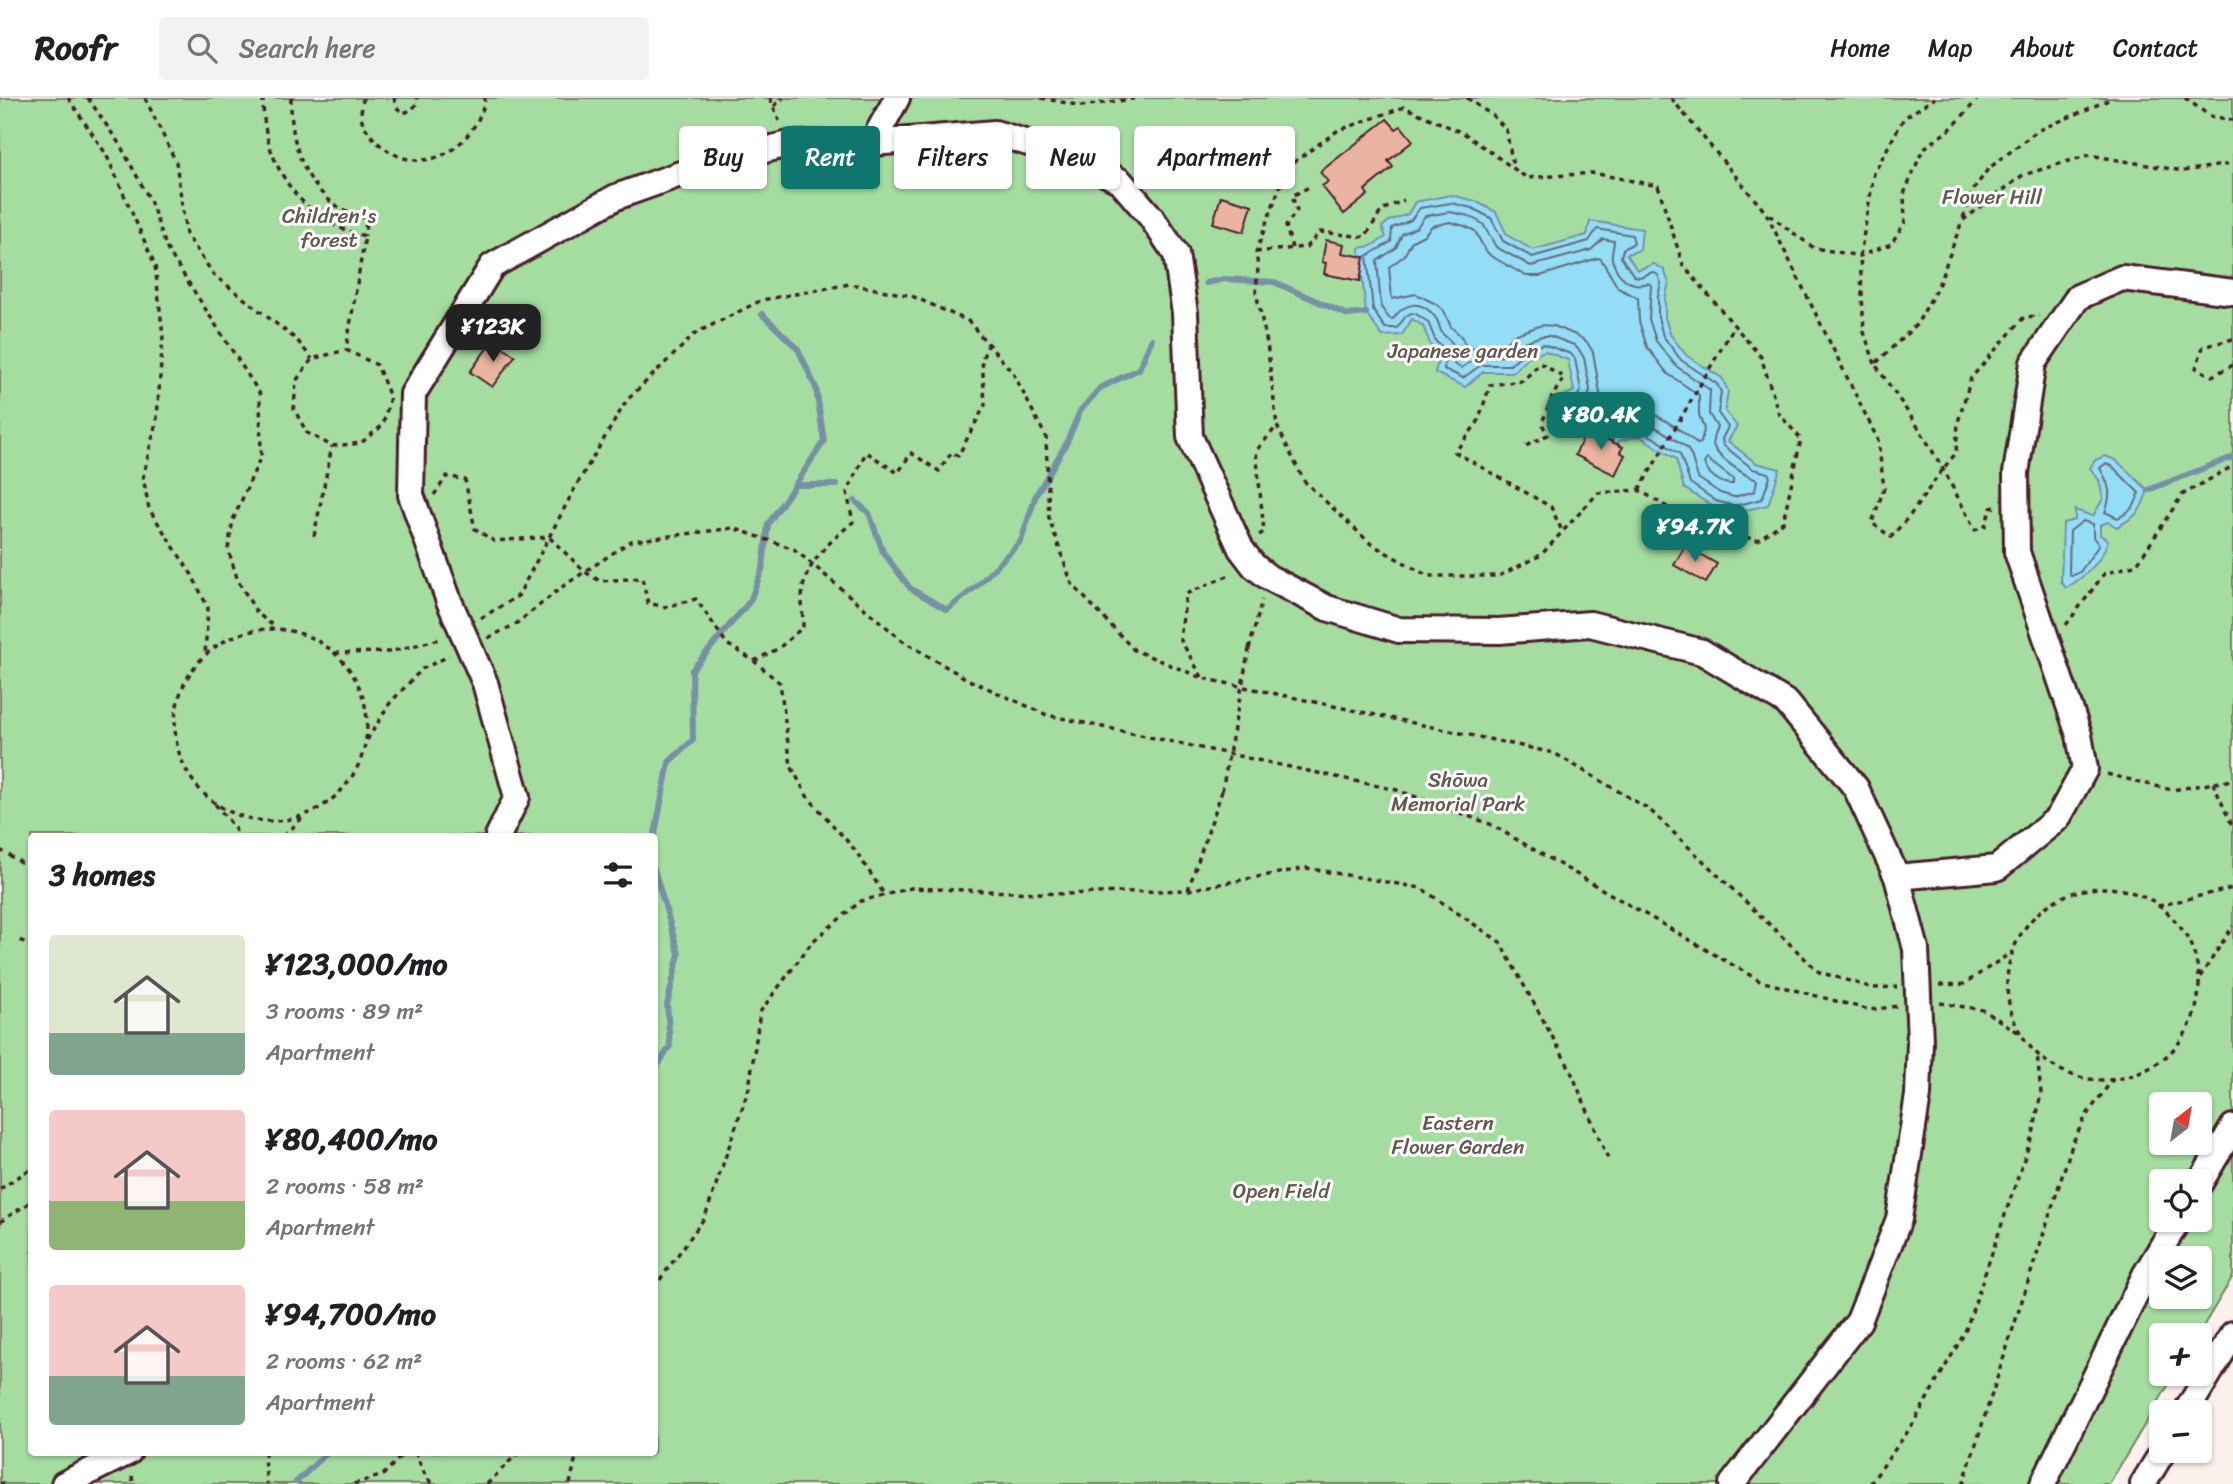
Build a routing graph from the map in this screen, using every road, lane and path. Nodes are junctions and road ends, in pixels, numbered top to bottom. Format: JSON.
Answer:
{"nodes":[{"id":1,"x":68,"y":98,"type":"edge"},
{"id":2,"x":88,"y":98,"type":"edge"},
{"id":3,"x":145,"y":98,"type":"edge"},
{"id":4,"x":363,"y":98,"type":"edge"},
{"id":5,"x":394,"y":98,"type":"edge"},
{"id":6,"x":417,"y":98,"type":"edge"},
{"id":7,"x":485,"y":98,"type":"edge"},
{"id":8,"x":783,"y":98,"type":"edge"},
{"id":9,"x":897,"y":98,"type":"edge"},
{"id":10,"x":1041,"y":98,"type":"edge"},
{"id":11,"x":1139,"y":98,"type":"edge"},
{"id":12,"x":1467,"y":98,"type":"edge"},
{"id":13,"x":1671,"y":98,"type":"edge"},
{"id":14,"x":1935,"y":98,"type":"edge"},
{"id":15,"x":1976,"y":98,"type":"edge"},
{"id":16,"x":2113,"y":98,"type":"edge"},
{"id":17,"x":2186,"y":98,"type":"edge"},
{"id":18,"x":262,"y":99,"type":"edge"},
{"id":19,"x":291,"y":99,"type":"edge"},
{"id":20,"x":298,"y":99,"type":"edge"},
{"id":21,"x":774,"y":106,"type":"dead end"},
{"id":22,"x":2233,"y":120,"type":"edge"},
{"id":23,"x":880,"y":129,"type":"edge"},
{"id":24,"x":880,"y":142,"type":"edge"},
{"id":25,"x":781,"y":146,"type":"edge"},
{"id":26,"x":2232,"y":164,"type":"edge"},
{"id":27,"x":1514,"y":168,"type":"junction"},
{"id":28,"x":1311,"y":186,"type":"dead end"},
{"id":29,"x":1404,"y":200,"type":"dead end"},
{"id":30,"x":1766,"y":213,"type":"junction"},
{"id":31,"x":1962,"y":221,"type":"junction"},
{"id":32,"x":365,"y":236,"type":"junction"},
{"id":33,"x":1292,"y":248,"type":"junction"},
{"id":34,"x":1256,"y":252,"type":"junction"},
{"id":35,"x":1860,"y":256,"type":"junction"},
{"id":36,"x":2233,"y":292,"type":"edge"},
{"id":37,"x":2068,"y":312,"type":"junction"},
{"id":38,"x":1735,"y":326,"type":"junction"},
{"id":39,"x":2233,"y":339,"type":"edge"},
{"id":40,"x":988,"y":344,"type":"junction"},
{"id":41,"x":346,"y":350,"type":"junction"},
{"id":42,"x":312,"y":359,"type":"junction"},
{"id":43,"x":1875,"y":364,"type":"junction"},
{"id":44,"x":2233,"y":365,"type":"edge"},
{"id":45,"x":1277,"y":426,"type":"junction"},
{"id":46,"x":332,"y":446,"type":"junction"},
{"id":47,"x":1526,"y":446,"type":"dead end"},
{"id":48,"x":2233,"y":466,"type":"edge"},
{"id":49,"x":1943,"y":469,"type":"junction"},
{"id":50,"x":1639,"y":490,"type":"junction"},
{"id":51,"x":411,"y":495,"type":"junction"},
{"id":52,"x":2016,"y":504,"type":"junction"},
{"id":53,"x":1562,"y":531,"type":"junction"},
{"id":54,"x":314,"y":536,"type":"dead end"},
{"id":55,"x":549,"y":537,"type":"junction"},
{"id":56,"x":812,"y":564,"type":"junction"},
{"id":57,"x":1254,"y":564,"type":"junction"},
{"id":58,"x":585,"y":572,"type":"junction"},
{"id":59,"x":473,"y":623,"type":"dead end"},
{"id":60,"x":277,"y":629,"type":"junction"},
{"id":61,"x":451,"y":636,"type":"dead end"},
{"id":62,"x":480,"y":641,"type":"dead end"},
{"id":63,"x":2050,"y":647,"type":"junction"},
{"id":64,"x":457,"y":652,"type":"dead end"},
{"id":65,"x":335,"y":653,"type":"junction"},
{"id":66,"x":205,"y":655,"type":"junction"},
{"id":67,"x":754,"y":661,"type":"junction"},
{"id":68,"x":1202,"y":678,"type":"junction"},
{"id":69,"x":367,"y":740,"type":"junction"},
{"id":70,"x":2085,"y":769,"type":"junction"},
{"id":71,"x":2233,"y":780,"type":"edge"},
{"id":72,"x":2213,"y":783,"type":"junction"},
{"id":73,"x":211,"y":800,"type":"junction"},
{"id":74,"x":304,"y":815,"type":"junction"},
{"id":75,"x":2233,"y":828,"type":"edge"},
{"id":76,"x":237,"y":833,"type":"edge"},
{"id":77,"x":287,"y":833,"type":"edge"},
{"id":78,"x":499,"y":833,"type":"edge"},
{"id":79,"x":0,"y":850,"type":"edge"},
{"id":80,"x":28,"y":867,"type":"edge"},
{"id":81,"x":1897,"y":877,"type":"junction"},
{"id":82,"x":2233,"y":888,"type":"edge"},
{"id":83,"x":1188,"y":890,"type":"junction"},
{"id":84,"x":885,"y":895,"type":"junction"},
{"id":85,"x":2158,"y":906,"type":"junction"},
{"id":86,"x":2233,"y":926,"type":"edge"},
{"id":87,"x":20,"y":940,"type":"dead end"},
{"id":88,"x":28,"y":944,"type":"edge"},
{"id":89,"x":2012,"y":952,"type":"junction"},
{"id":90,"x":2199,"y":979,"type":"junction"},
{"id":91,"x":1938,"y":985,"type":"dead end"},
{"id":92,"x":1899,"y":987,"type":"dead end"},
{"id":93,"x":1929,"y":1002,"type":"dead end"},
{"id":94,"x":1906,"y":1005,"type":"dead end"},
{"id":95,"x":2021,"y":1034,"type":"junction"},
{"id":96,"x":2037,"y":1054,"type":"junction"},
{"id":97,"x":2113,"y":1079,"type":"junction"},
{"id":98,"x":2233,"y":1127,"type":"edge"},
{"id":99,"x":1609,"y":1161,"type":"dead end"},
{"id":100,"x":2208,"y":1169,"type":"edge"},
{"id":101,"x":28,"y":1171,"type":"edge"},
{"id":102,"x":0,"y":1189,"type":"edge"},
{"id":103,"x":28,"y":1204,"type":"edge"},
{"id":104,"x":0,"y":1222,"type":"edge"},
{"id":105,"x":2171,"y":1232,"type":"edge"},
{"id":106,"x":658,"y":1282,"type":"edge"},
{"id":107,"x":2233,"y":1334,"type":"edge"},
{"id":108,"x":2226,"y":1361,"type":"edge"},
{"id":109,"x":2195,"y":1400,"type":"edge"},
{"id":110,"x":121,"y":1456,"type":"edge"},
{"id":111,"x":265,"y":1456,"type":"edge"},
{"id":112,"x":401,"y":1456,"type":"edge"},
{"id":113,"x":417,"y":1456,"type":"edge"},
{"id":114,"x":515,"y":1456,"type":"edge"},
{"id":115,"x":576,"y":1456,"type":"edge"},
{"id":116,"x":2155,"y":1463,"type":"edge"},
{"id":117,"x":64,"y":1484,"type":"edge"},
{"id":118,"x":267,"y":1484,"type":"edge"},
{"id":119,"x":354,"y":1484,"type":"edge"},
{"id":120,"x":432,"y":1484,"type":"edge"},
{"id":121,"x":486,"y":1484,"type":"edge"},
{"id":122,"x":570,"y":1484,"type":"edge"},
{"id":123,"x":1732,"y":1484,"type":"edge"},
{"id":124,"x":1870,"y":1484,"type":"edge"},
{"id":125,"x":1963,"y":1484,"type":"edge"},
{"id":126,"x":2043,"y":1484,"type":"edge"},
{"id":127,"x":2143,"y":1484,"type":"edge"}],
"edges":[{"from":1,"to":66,"type":"path"},
{"from":2,"to":60,"type":"path"},
{"from":3,"to":42,"type":"path"},
{"from":4,"to":7,"type":"path"},
{"from":5,"to":6,"type":"path"},
{"from":8,"to":21,"type":"path"},
{"from":9,"to":23,"type":"street"},
{"from":10,"to":11,"type":"path"},
{"from":12,"to":27,"type":"path"},
{"from":13,"to":30,"type":"path"},
{"from":14,"to":35,"type":"path"},
{"from":15,"to":35,"type":"path"},
{"from":16,"to":31,"type":"path"},
{"from":17,"to":22,"type":"path"},
{"from":18,"to":32,"type":"path"},
{"from":19,"to":20,"type":"path"},
{"from":19,"to":32,"type":"path"},
{"from":24,"to":57,"type":"street"},
{"from":25,"to":51,"type":"street"},
{"from":26,"to":31,"type":"path"},
{"from":27,"to":34,"type":"path"},
{"from":27,"to":38,"type":"path"},
{"from":28,"to":33,"type":"path"},
{"from":29,"to":33,"type":"path"},
{"from":30,"to":35,"type":"path"},
{"from":30,"to":49,"type":"path"},
{"from":31,"to":43,"type":"path"},
{"from":32,"to":41,"type":"path"},
{"from":33,"to":34,"type":"path"},
{"from":34,"to":45,"type":"path"},
{"from":35,"to":43,"type":"path"},
{"from":36,"to":37,"type":"street"},
{"from":37,"to":49,"type":"path"},
{"from":37,"to":52,"type":"street"},
{"from":38,"to":50,"type":"path"},
{"from":38,"to":50,"type":"path"},
{"from":39,"to":44,"type":"path"},
{"from":40,"to":55,"type":"path"},
{"from":40,"to":56,"type":"path"},
{"from":40,"to":68,"type":"path"},
{"from":41,"to":42,"type":"path"},
{"from":41,"to":46,"type":"path"},
{"from":42,"to":46,"type":"path"},
{"from":43,"to":49,"type":"path"},
{"from":45,"to":53,"type":"path"},
{"from":45,"to":57,"type":"path"},
{"from":46,"to":54,"type":"path"},
{"from":47,"to":53,"type":"path"},
{"from":48,"to":63,"type":"path"},
{"from":49,"to":52,"type":"path"},
{"from":50,"to":53,"type":"path"},
{"from":51,"to":55,"type":"path"},
{"from":51,"to":78,"type":"street","bridge":true},
{"from":52,"to":63,"type":"street"},
{"from":55,"to":58,"type":"path"},
{"from":55,"to":59,"type":"path"},
{"from":56,"to":58,"type":"path"},
{"from":56,"to":67,"type":"path"},
{"from":56,"to":94,"type":"path"},
{"from":57,"to":68,"type":"path"},
{"from":57,"to":81,"type":"street"},
{"from":57,"to":83,"type":"path","bridge":true},
{"from":58,"to":62,"type":"path"},
{"from":58,"to":67,"type":"path"},
{"from":60,"to":65,"type":"path"},
{"from":60,"to":66,"type":"path"},
{"from":61,"to":65,"type":"path"},
{"from":63,"to":70,"type":"street"},
{"from":64,"to":69,"type":"path"},
{"from":65,"to":69,"type":"path"},
{"from":66,"to":73,"type":"path"},
{"from":67,"to":84,"type":"path"},
{"from":68,"to":92,"type":"path"},
{"from":69,"to":74,"type":"path"},
{"from":70,"to":72,"type":"path"},
{"from":70,"to":81,"type":"street"},
{"from":71,"to":72,"type":"path"},
{"from":72,"to":75,"type":"path"},
{"from":73,"to":74,"type":"path"},
{"from":73,"to":76,"type":"path"},
{"from":74,"to":77,"type":"path"},
{"from":79,"to":80,"type":"path"},
{"from":81,"to":123,"type":"street","bridge":true},
{"from":82,"to":85,"type":"path"},
{"from":83,"to":84,"type":"path"},
{"from":83,"to":99,"type":"path"},
{"from":84,"to":106,"type":"path"},
{"from":85,"to":89,"type":"path"},
{"from":85,"to":90,"type":"path"},
{"from":86,"to":90,"type":"path"},
{"from":87,"to":88,"type":"path"},
{"from":89,"to":91,"type":"path"},
{"from":89,"to":95,"type":"path"},
{"from":90,"to":97,"type":"path"},
{"from":93,"to":95,"type":"path"},
{"from":95,"to":96,"type":"path"},
{"from":96,"to":97,"type":"path"},
{"from":96,"to":124,"type":"path"},
{"from":97,"to":125,"type":"path"},
{"from":98,"to":100,"type":"street"},
{"from":101,"to":102,"type":"path"},
{"from":103,"to":104,"type":"path"},
{"from":105,"to":126,"type":"street"},
{"from":107,"to":108,"type":"street"},
{"from":108,"to":109,"type":"street"},
{"from":110,"to":117,"type":"street"},
{"from":111,"to":118,"type":"path"},
{"from":112,"to":119,"type":"path"},
{"from":113,"to":120,"type":"path"},
{"from":114,"to":121,"type":"path"},
{"from":115,"to":122,"type":"path"},
{"from":116,"to":127,"type":"street"}]}
